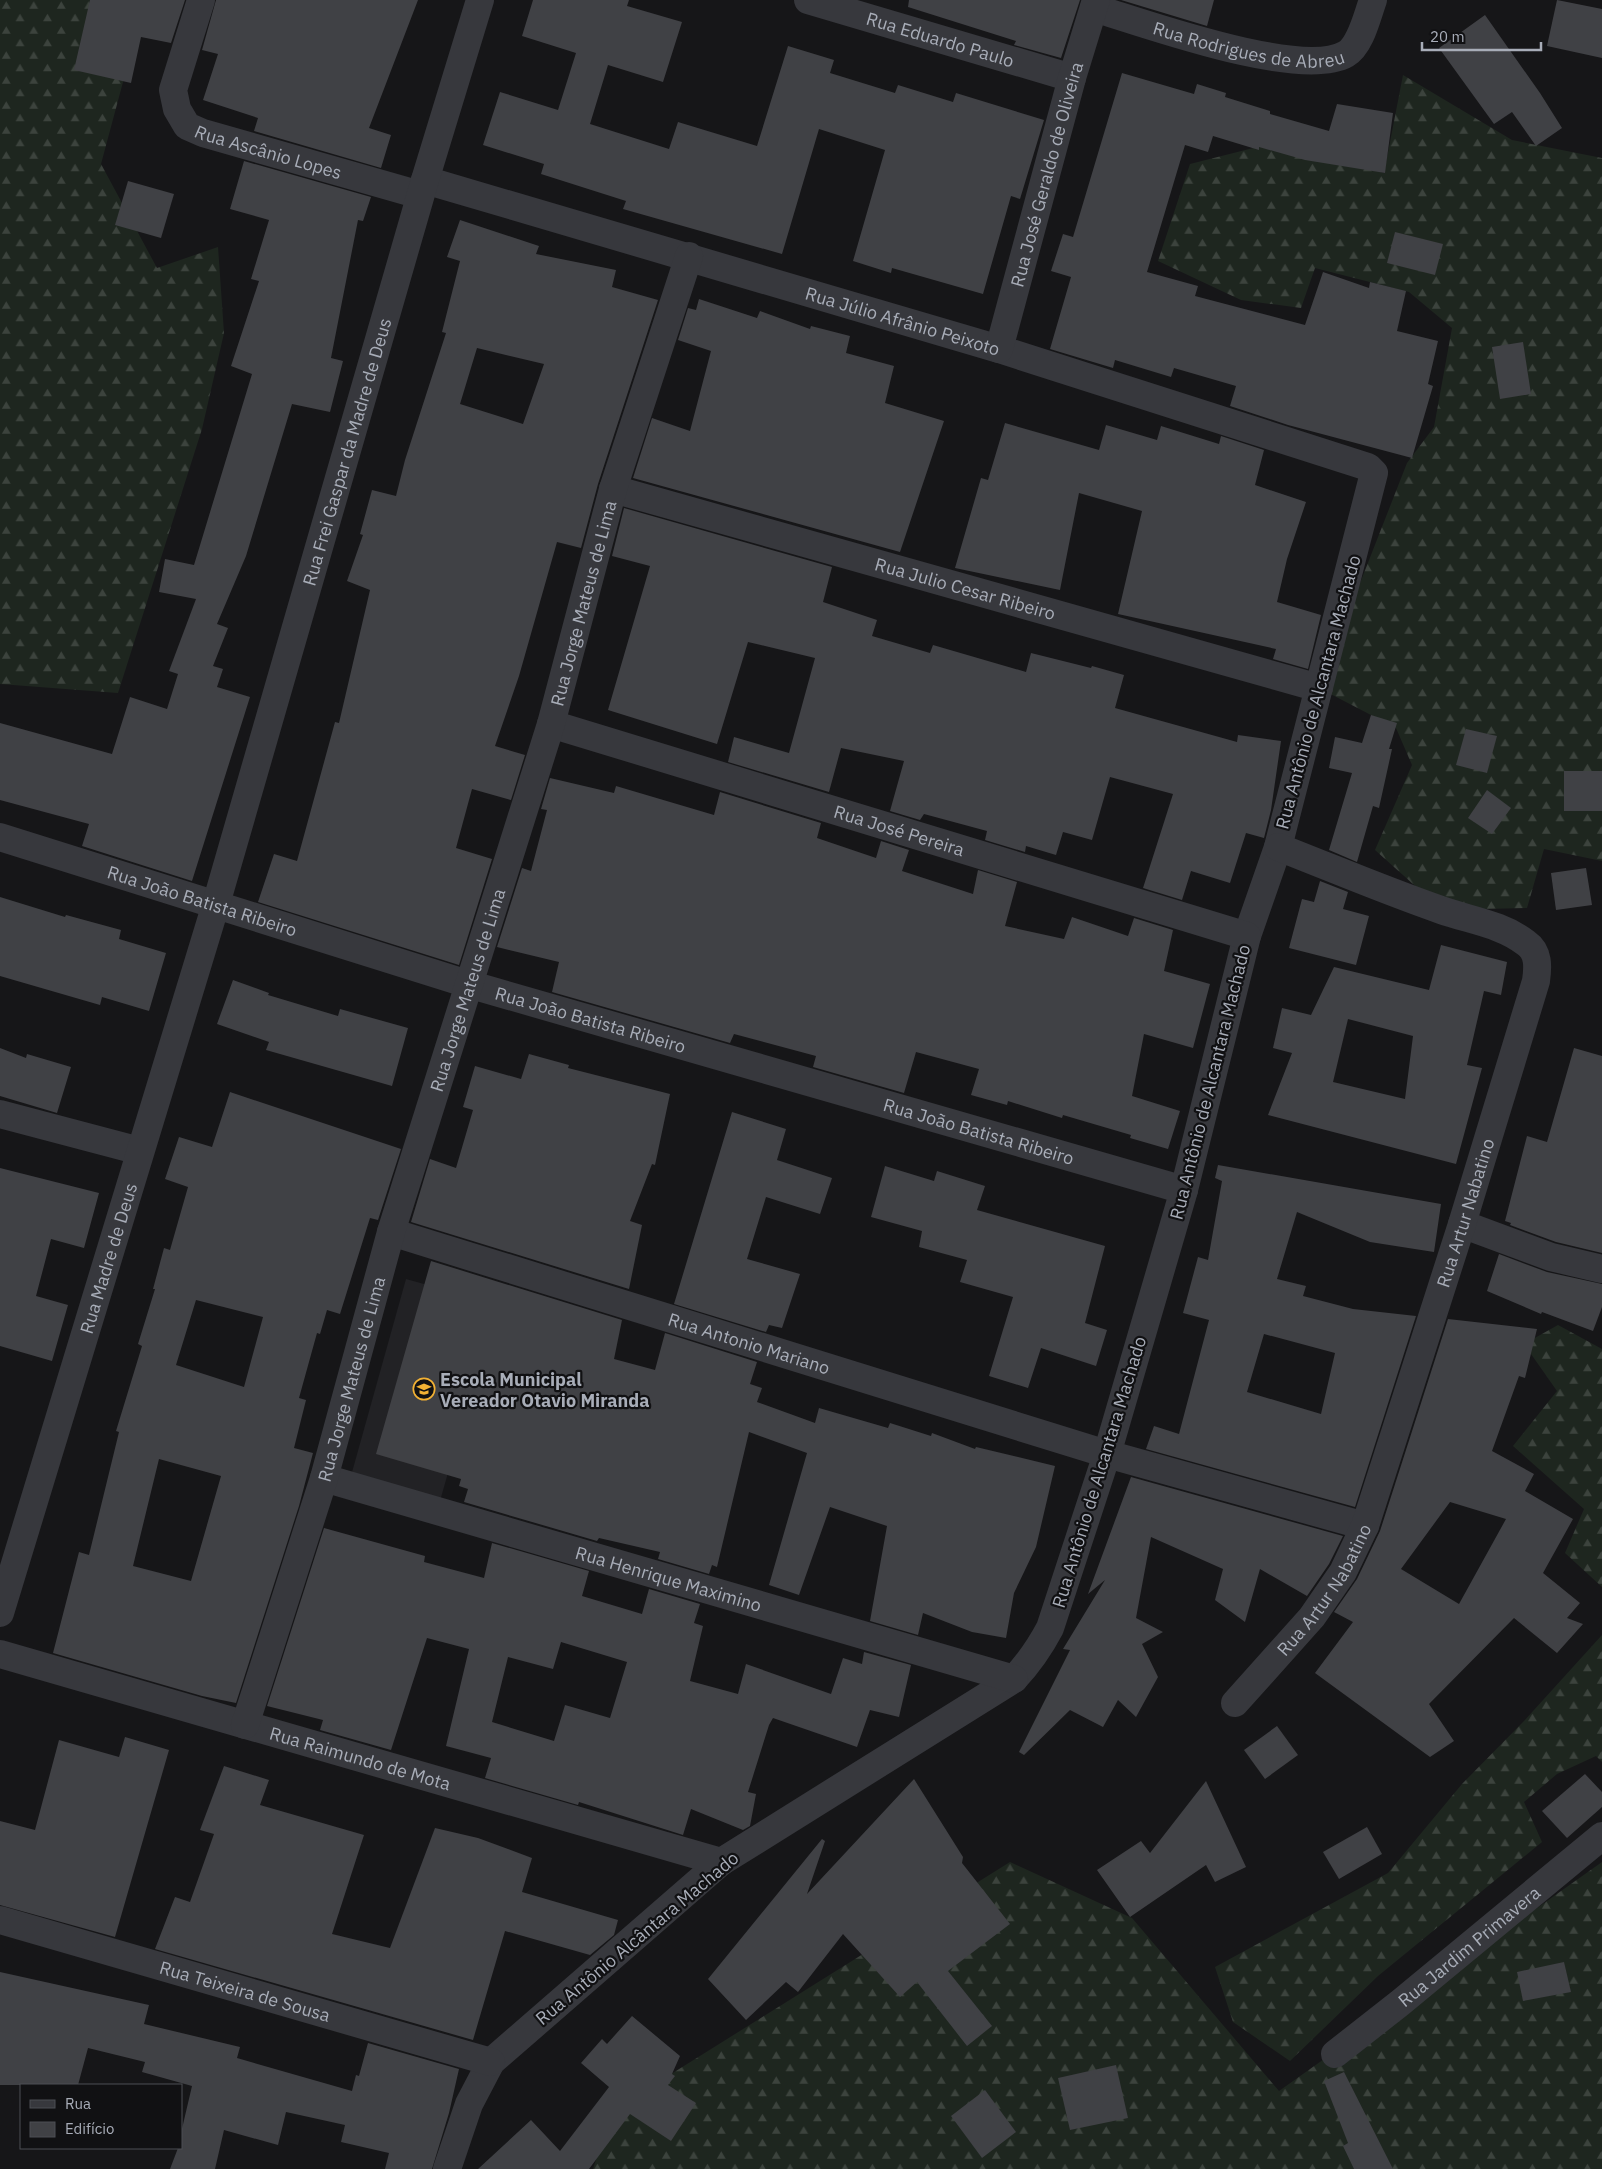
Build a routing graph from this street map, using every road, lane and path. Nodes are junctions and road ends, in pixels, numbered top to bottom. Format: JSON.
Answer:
{"nodes":[{"id":1,"x":201,"y":0,"type":"edge"},
{"id":2,"x":480,"y":0,"type":"edge"},
{"id":3,"x":808,"y":0,"type":"edge"},
{"id":4,"x":1373,"y":0,"type":"edge"},
{"id":5,"x":1095,"y":4,"type":"edge"},
{"id":6,"x":1072,"y":78,"type":"junction"},
{"id":7,"x":423,"y":187,"type":"junction"},
{"id":8,"x":689,"y":256,"type":"junction"},
{"id":9,"x":999,"y":349,"type":"junction"},
{"id":10,"x":1374,"y":473,"type":"joint"},
{"id":11,"x":613,"y":489,"type":"junction"},
{"id":12,"x":1319,"y":688,"type":"junction"},
{"id":13,"x":551,"y":724,"type":"junction"},
{"id":14,"x":0,"y":837,"type":"edge"},
{"id":15,"x":1278,"y":847,"type":"junction"},
{"id":16,"x":216,"y":904,"type":"junction"},
{"id":17,"x":1247,"y":936,"type":"junction"},
{"id":18,"x":468,"y":984,"type":"junction"},
{"id":19,"x":0,"y":1114,"type":"edge"},
{"id":20,"x":140,"y":1151,"type":"junction"},
{"id":21,"x":1184,"y":1190,"type":"junction"},
{"id":22,"x":1462,"y":1224,"type":"junction"},
{"id":23,"x":391,"y":1232,"type":"junction"},
{"id":24,"x":1602,"y":1269,"type":"edge"},
{"id":25,"x":1107,"y":1454,"type":"junction"},
{"id":26,"x":324,"y":1478,"type":"junction"},
{"id":27,"x":1365,"y":1526,"type":"junction"},
{"id":28,"x":0,"y":1613,"type":"edge"},
{"id":29,"x":0,"y":1654,"type":"edge"},
{"id":30,"x":1014,"y":1679,"type":"junction"},
{"id":31,"x":1235,"y":1703,"type":"dead end"},
{"id":32,"x":245,"y":1725,"type":"junction"},
{"id":33,"x":1602,"y":1836,"type":"edge"},
{"id":34,"x":722,"y":1862,"type":"junction"},
{"id":35,"x":0,"y":1920,"type":"edge"},
{"id":36,"x":1335,"y":2054,"type":"dead end"},
{"id":37,"x":491,"y":2062,"type":"junction"},
{"id":38,"x":447,"y":2169,"type":"edge"}],
"edges":[{"from":1,"to":7,"type":"street","name":"Rua Ascânio Lopes"},
{"from":2,"to":7,"type":"street","name":"Rua Frei Gaspar da Madre de Deus"},
{"from":3,"to":6,"type":"street","name":"Rua Eduardo Paulo"},
{"from":4,"to":5,"type":"street","name":"Rua Rodrigues de Abreu"},
{"from":5,"to":6,"type":"street","name":"Rua José Geraldo de Oliveira"},
{"from":6,"to":9,"type":"street","name":"Rua José Geraldo de Oliveira"},
{"from":7,"to":8,"type":"street","name":"Rua Júlio Afrânio Peixoto"},
{"from":7,"to":16,"type":"street","name":"Rua Frei Gaspar da Madre de Deus"},
{"from":8,"to":9,"type":"street","name":"Rua Júlio Afrânio Peixoto"},
{"from":8,"to":11,"type":"street","name":"Rua Jorge Mateus de Lima"},
{"from":9,"to":10,"type":"street","name":"Rua Júlio Afrânio Peixoto"},
{"from":10,"to":12,"type":"street","name":"Rua Antônio de Alcantara Machado"},
{"from":11,"to":12,"type":"street","name":"Rua Julio Cesar Ribeiro"},
{"from":11,"to":13,"type":"street","name":"Rua Jorge Mateus de Lima"},
{"from":12,"to":15,"type":"street","name":"Rua Antônio de Alcantara Machado"},
{"from":13,"to":17,"type":"street","name":"Rua José Pereira"},
{"from":13,"to":18,"type":"street","name":"Rua Jorge Mateus de Lima"},
{"from":14,"to":16,"type":"street","name":"Rua João Batista Ribeiro"},
{"from":15,"to":17,"type":"street","name":"Rua Antônio de Alcantara Machado"},
{"from":15,"to":22,"type":"street","name":"Rua Artur Nabatino"},
{"from":16,"to":18,"type":"street","name":"Rua João Batista Ribeiro"},
{"from":16,"to":20,"type":"street","name":"Rua Madre de Deus"},
{"from":17,"to":21,"type":"street","name":"Rua Antônio de Alcantara Machado"},
{"from":18,"to":21,"type":"street","name":"Rua João Batista Ribeiro"},
{"from":18,"to":23,"type":"street","name":"Rua Jorge Mateus de Lima"},
{"from":19,"to":20,"type":"street"},
{"from":20,"to":28,"type":"street","name":"Rua Madre de Deus"},
{"from":21,"to":25,"type":"street","name":"Rua Antônio de Alcantara Machado"},
{"from":22,"to":24,"type":"street"},
{"from":22,"to":27,"type":"street","name":"Rua Artur Nabatino"},
{"from":23,"to":25,"type":"street","name":"Rua Antonio Mariano"},
{"from":23,"to":26,"type":"street","name":"Rua Jorge Mateus de Lima"},
{"from":25,"to":27,"type":"street","name":"Rua Antonio Mariano"},
{"from":25,"to":30,"type":"street","name":"Rua Antônio de Alcantara Machado"},
{"from":26,"to":30,"type":"street","name":"Rua Henrique Maximino"},
{"from":26,"to":32,"type":"street","name":"Rua Jorge Mateus de Lima"},
{"from":27,"to":31,"type":"street","name":"Rua Artur Nabatino"},
{"from":29,"to":32,"type":"street","name":"Rua Raimundo de Mota"},
{"from":30,"to":34,"type":"street","name":"Rua Antônio Alcântara Machado"},
{"from":32,"to":34,"type":"street","name":"Rua Raimundo de Mota"},
{"from":33,"to":36,"type":"street","name":"Rua Jardim Primavera"},
{"from":34,"to":37,"type":"street","name":"Rua Antônio Alcântara Machado"},
{"from":35,"to":37,"type":"street","name":"Rua Teixeira de Sousa"},
{"from":37,"to":38,"type":"street","name":"Rua Antônio Alcântara Machado"}]}
